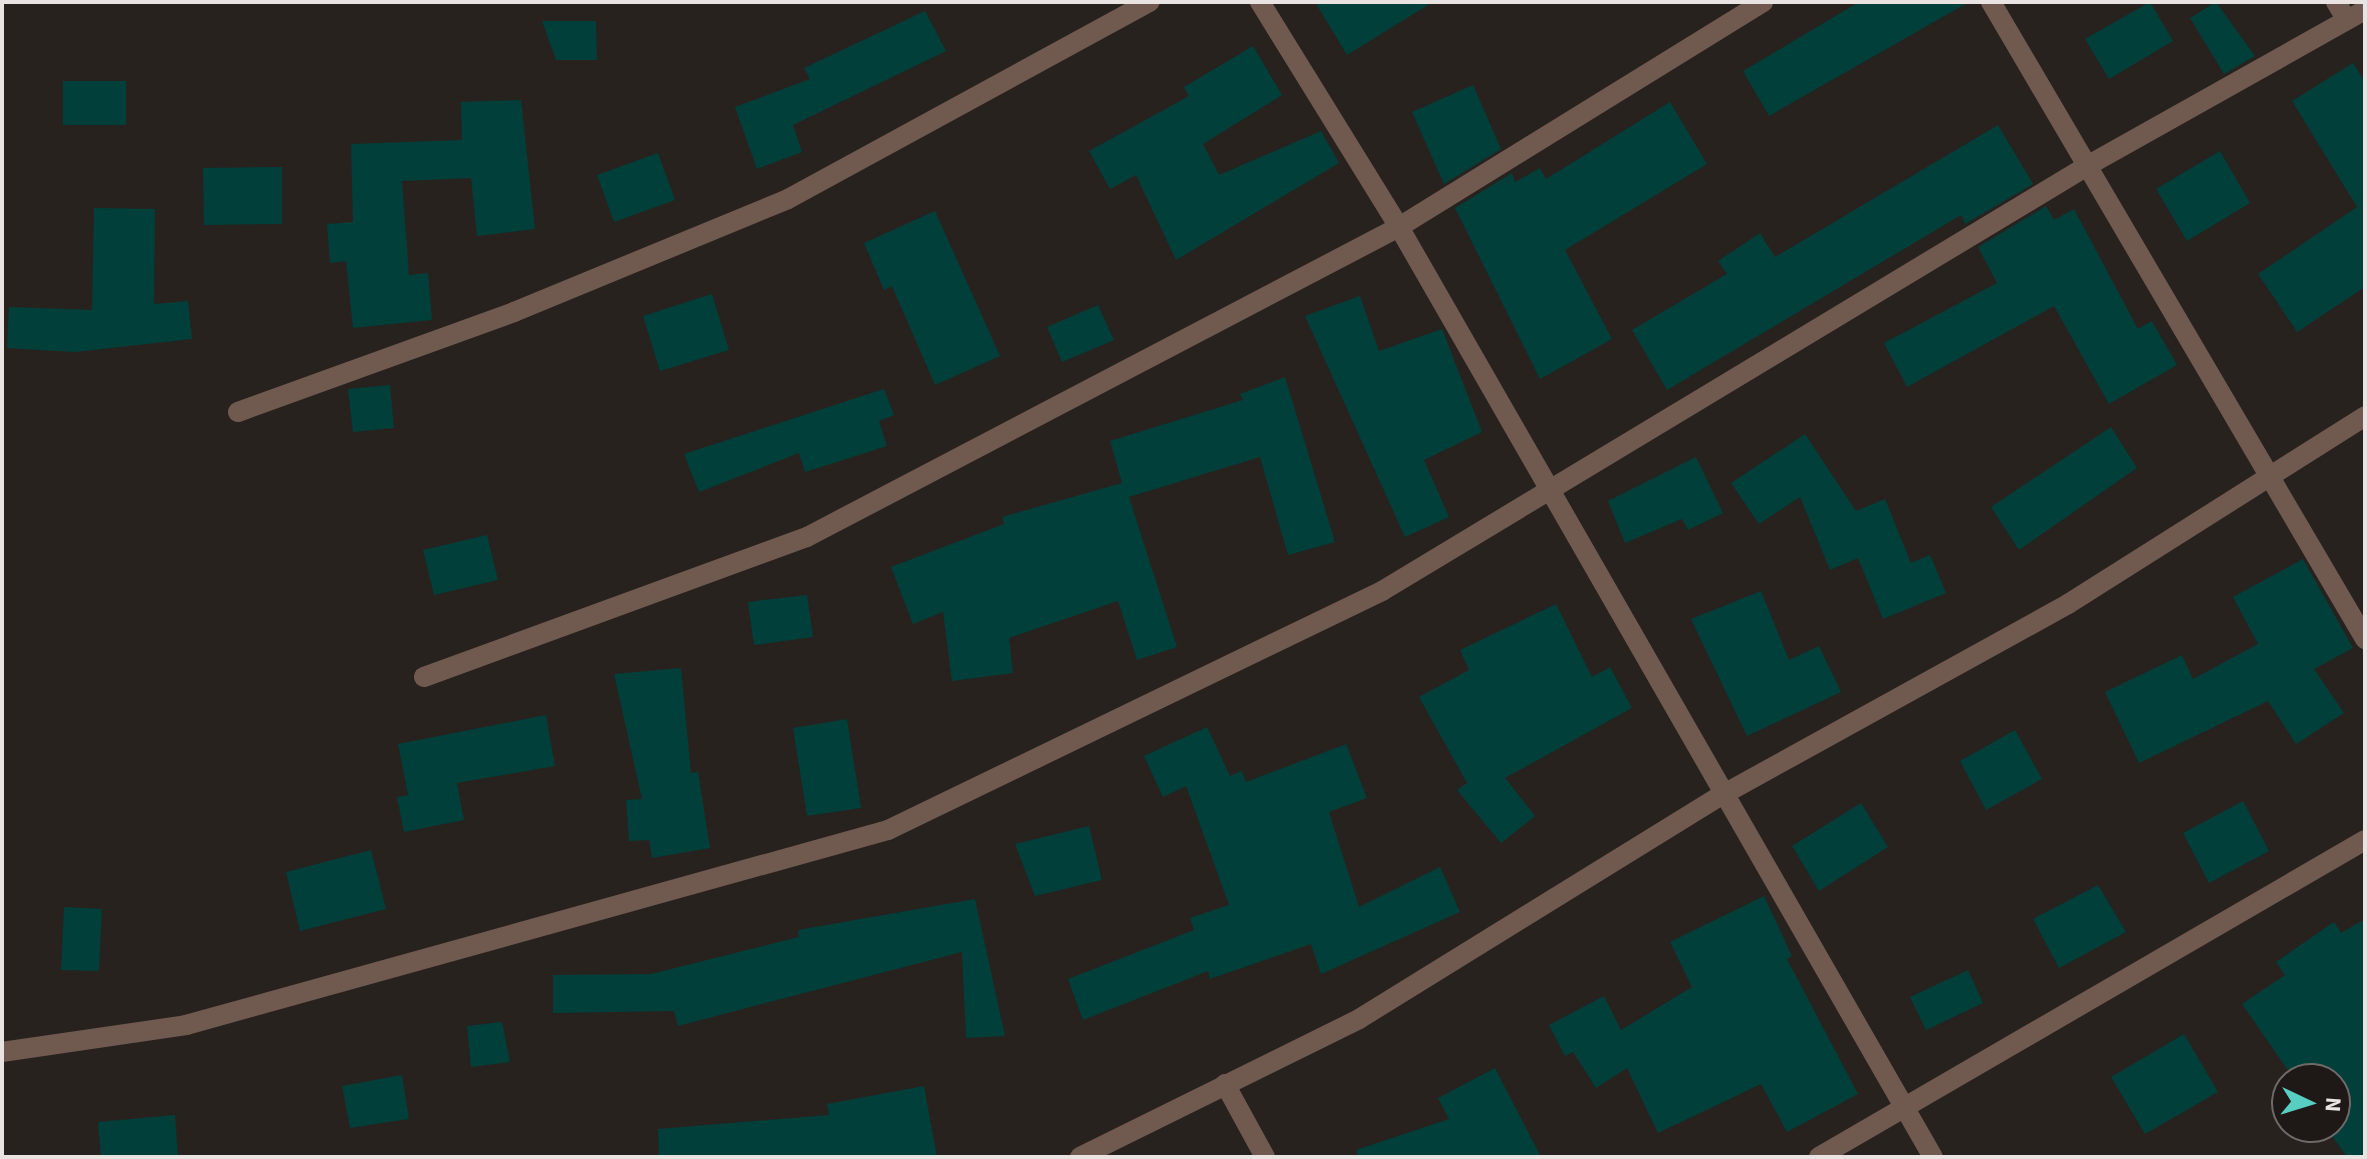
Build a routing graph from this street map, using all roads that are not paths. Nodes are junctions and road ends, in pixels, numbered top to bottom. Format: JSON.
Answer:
{"nodes":[{"id":1,"x":1150,"y":2,"type":"edge"},
{"id":2,"x":1260,"y":2,"type":"edge"},
{"id":3,"x":1763,"y":2,"type":"edge"},
{"id":4,"x":1991,"y":2,"type":"edge"},
{"id":5,"x":2336,"y":2,"type":"edge"},
{"id":6,"x":2365,"y":10,"type":"edge"},
{"id":7,"x":2347,"y":20,"type":"junction"},
{"id":8,"x":2087,"y":166,"type":"junction"},
{"id":9,"x":1399,"y":227,"type":"junction"},
{"id":10,"x":238,"y":412,"type":"dead end"},
{"id":11,"x":2365,"y":416,"type":"edge"},
{"id":12,"x":2267,"y":472,"type":"junction"},
{"id":13,"x":1547,"y":496,"type":"junction"},
{"id":14,"x":2365,"y":639,"type":"edge"},
{"id":15,"x":424,"y":677,"type":"dead end"},
{"id":16,"x":1724,"y":794,"type":"junction"},
{"id":17,"x":2365,"y":840,"type":"edge"},
{"id":18,"x":2,"y":1052,"type":"edge"},
{"id":19,"x":1225,"y":1084,"type":"junction"},
{"id":20,"x":1906,"y":1110,"type":"junction"},
{"id":21,"x":1080,"y":1157,"type":"edge"},
{"id":22,"x":1265,"y":1157,"type":"edge"},
{"id":23,"x":1819,"y":1157,"type":"edge"},
{"id":24,"x":1933,"y":1157,"type":"edge"}],
"edges":[{"from":1,"to":10,"type":"street"},
{"from":2,"to":9,"type":"street"},
{"from":3,"to":9,"type":"street"},
{"from":4,"to":8,"type":"street"},
{"from":5,"to":7,"type":"street"},
{"from":6,"to":7,"type":"street"},
{"from":7,"to":8,"type":"street"},
{"from":8,"to":12,"type":"street"},
{"from":8,"to":13,"type":"street"},
{"from":9,"to":13,"type":"street"},
{"from":9,"to":15,"type":"street"},
{"from":11,"to":12,"type":"street"},
{"from":12,"to":14,"type":"street"},
{"from":12,"to":16,"type":"street"},
{"from":13,"to":16,"type":"street"},
{"from":13,"to":18,"type":"street"},
{"from":16,"to":19,"type":"street"},
{"from":16,"to":20,"type":"street"},
{"from":17,"to":20,"type":"street"},
{"from":19,"to":21,"type":"street"},
{"from":19,"to":22,"type":"street"},
{"from":20,"to":23,"type":"street"},
{"from":20,"to":24,"type":"street"}]}
